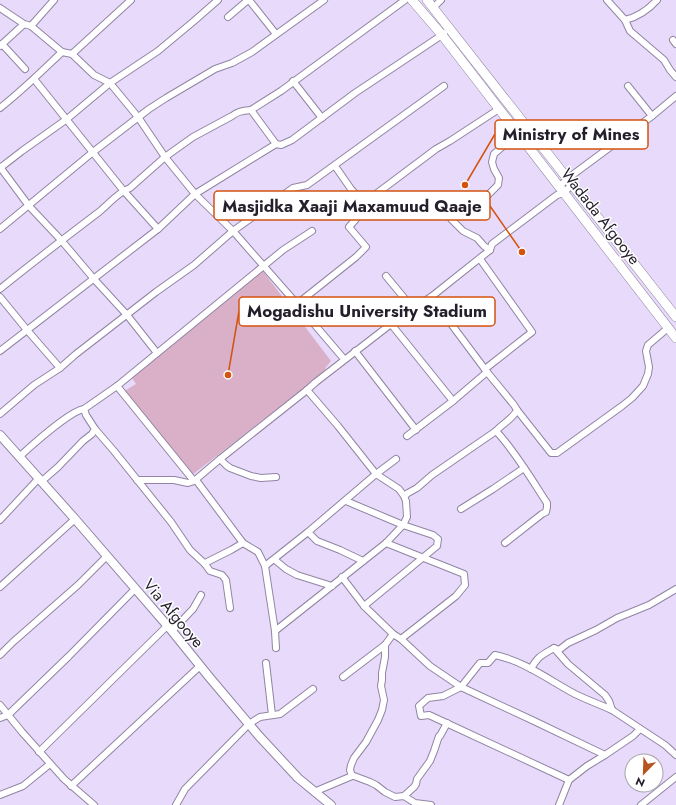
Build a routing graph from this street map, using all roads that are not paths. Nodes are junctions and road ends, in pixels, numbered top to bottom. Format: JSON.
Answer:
{"nodes":[{"id":1,"x":54,"y":0,"type":"edge"},
{"id":2,"x":131,"y":0,"type":"edge"},
{"id":3,"x":218,"y":0,"type":"edge"},
{"id":4,"x":248,"y":0,"type":"edge"},
{"id":5,"x":324,"y":0,"type":"edge"},
{"id":6,"x":405,"y":0,"type":"edge"},
{"id":7,"x":412,"y":0,"type":"edge"},
{"id":8,"x":427,"y":0,"type":"edge"},
{"id":9,"x":441,"y":0,"type":"edge"},
{"id":10,"x":607,"y":0,"type":"edge"},
{"id":11,"x":656,"y":0,"type":"edge"},
{"id":12,"x":0,"y":8,"type":"edge"},
{"id":13,"x":433,"y":8,"type":"junction"},
{"id":14,"x":228,"y":17,"type":"dead end"},
{"id":15,"x":625,"y":20,"type":"junction"},
{"id":16,"x":24,"y":24,"type":"junction"},
{"id":17,"x":31,"y":26,"type":"junction"},
{"id":18,"x":448,"y":27,"type":"junction"},
{"id":19,"x":276,"y":34,"type":"junction"},
{"id":20,"x":442,"y":35,"type":"junction"},
{"id":21,"x":1,"y":45,"type":"edge"},
{"id":22,"x":62,"y":52,"type":"junction"},
{"id":23,"x":72,"y":54,"type":"junction"},
{"id":24,"x":25,"y":69,"type":"dead end"},
{"id":25,"x":676,"y":77,"type":"edge"},
{"id":26,"x":34,"y":79,"type":"junction"},
{"id":27,"x":293,"y":81,"type":"junction"},
{"id":28,"x":110,"y":83,"type":"junction"},
{"id":29,"x":444,"y":86,"type":"dead end"},
{"id":30,"x":628,"y":86,"type":"dead end"},
{"id":31,"x":676,"y":96,"type":"edge"},
{"id":32,"x":0,"y":108,"type":"edge"},
{"id":33,"x":499,"y":109,"type":"junction"},
{"id":34,"x":251,"y":110,"type":"junction"},
{"id":35,"x":652,"y":116,"type":"junction"},
{"id":36,"x":138,"y":117,"type":"junction"},
{"id":37,"x":322,"y":118,"type":"junction"},
{"id":38,"x":67,"y":119,"type":"junction"},
{"id":39,"x":519,"y":134,"type":"junction"},
{"id":40,"x":276,"y":144,"type":"junction"},
{"id":41,"x":93,"y":152,"type":"junction"},
{"id":42,"x":165,"y":157,"type":"junction"},
{"id":43,"x":335,"y":166,"type":"junction"},
{"id":44,"x":0,"y":167,"type":"edge"},
{"id":45,"x":569,"y":182,"type":"junction"},
{"id":46,"x":123,"y":190,"type":"junction"},
{"id":47,"x":562,"y":190,"type":"junction"},
{"id":48,"x":195,"y":194,"type":"junction"},
{"id":49,"x":364,"y":203,"type":"junction"},
{"id":50,"x":29,"y":206,"type":"junction"},
{"id":51,"x":0,"y":229,"type":"edge"},
{"id":52,"x":158,"y":229,"type":"junction"},
{"id":53,"x":233,"y":231,"type":"junction"},
{"id":54,"x":312,"y":231,"type":"dead end"},
{"id":55,"x":61,"y":240,"type":"junction"},
{"id":56,"x":490,"y":250,"type":"junction"},
{"id":57,"x":480,"y":259,"type":"junction"},
{"id":58,"x":264,"y":266,"type":"junction"},
{"id":59,"x":386,"y":276,"type":"dead end"},
{"id":60,"x":94,"y":279,"type":"junction"},
{"id":61,"x":0,"y":289,"type":"edge"},
{"id":62,"x":0,"y":297,"type":"edge"},
{"id":63,"x":430,"y":297,"type":"junction"},
{"id":64,"x":297,"y":304,"type":"junction"},
{"id":65,"x":412,"y":309,"type":"junction"},
{"id":66,"x":127,"y":315,"type":"junction"},
{"id":67,"x":676,"y":317,"type":"edge"},
{"id":68,"x":391,"y":324,"type":"junction"},
{"id":69,"x":668,"y":328,"type":"junction"},
{"id":70,"x":27,"y":330,"type":"junction"},
{"id":71,"x":676,"y":338,"type":"edge"},
{"id":72,"x":0,"y":351,"type":"edge"},
{"id":73,"x":355,"y":351,"type":"junction"},
{"id":74,"x":157,"y":353,"type":"junction"},
{"id":75,"x":344,"y":359,"type":"junction"},
{"id":76,"x":60,"y":368,"type":"junction"},
{"id":77,"x":486,"y":371,"type":"junction"},
{"id":78,"x":117,"y":386,"type":"junction"},
{"id":79,"x":307,"y":390,"type":"junction"},
{"id":80,"x":453,"y":401,"type":"junction"},
{"id":81,"x":84,"y":409,"type":"junction"},
{"id":82,"x":517,"y":410,"type":"junction"},
{"id":83,"x":0,"y":414,"type":"edge"},
{"id":84,"x":95,"y":429,"type":"junction"},
{"id":85,"x":416,"y":430,"type":"junction"},
{"id":86,"x":496,"y":431,"type":"junction"},
{"id":87,"x":0,"y":435,"type":"edge"},
{"id":88,"x":407,"y":436,"type":"dead end"},
{"id":89,"x":19,"y":457,"type":"junction"},
{"id":90,"x":220,"y":459,"type":"junction"},
{"id":91,"x":396,"y":459,"type":"dead end"},
{"id":92,"x":524,"y":468,"type":"junction"},
{"id":93,"x":376,"y":474,"type":"junction"},
{"id":94,"x":276,"y":477,"type":"dead end"},
{"id":95,"x":40,"y":480,"type":"junction"},
{"id":96,"x":137,"y":480,"type":"junction"},
{"id":97,"x":195,"y":480,"type":"junction"},
{"id":98,"x":404,"y":496,"type":"junction"},
{"id":99,"x":346,"y":501,"type":"junction"},
{"id":100,"x":461,"y":509,"type":"dead end"},
{"id":101,"x":75,"y":519,"type":"junction"},
{"id":102,"x":0,"y":520,"type":"edge"},
{"id":103,"x":403,"y":525,"type":"junction"},
{"id":104,"x":308,"y":532,"type":"junction"},
{"id":105,"x":504,"y":542,"type":"dead end"},
{"id":106,"x":244,"y":543,"type":"junction"},
{"id":107,"x":386,"y":543,"type":"junction"},
{"id":108,"x":107,"y":556,"type":"junction"},
{"id":109,"x":424,"y":558,"type":"junction"},
{"id":110,"x":274,"y":560,"type":"junction"},
{"id":111,"x":363,"y":561,"type":"junction"},
{"id":112,"x":204,"y":564,"type":"junction"},
{"id":113,"x":265,"y":566,"type":"junction"},
{"id":114,"x":342,"y":577,"type":"junction"},
{"id":115,"x":332,"y":586,"type":"junction"},
{"id":116,"x":0,"y":587,"type":"edge"},
{"id":117,"x":676,"y":588,"type":"edge"},
{"id":118,"x":135,"y":589,"type":"junction"},
{"id":119,"x":201,"y":595,"type":"dead end"},
{"id":120,"x":364,"y":606,"type":"junction"},
{"id":121,"x":230,"y":608,"type":"dead end"},
{"id":122,"x":169,"y":628,"type":"junction"},
{"id":123,"x":275,"y":631,"type":"junction"},
{"id":124,"x":393,"y":634,"type":"junction"},
{"id":125,"x":401,"y":639,"type":"junction"},
{"id":126,"x":385,"y":645,"type":"junction"},
{"id":127,"x":276,"y":648,"type":"dead end"},
{"id":128,"x":554,"y":648,"type":"junction"},
{"id":129,"x":0,"y":655,"type":"edge"},
{"id":130,"x":266,"y":663,"type":"dead end"},
{"id":131,"x":200,"y":666,"type":"junction"},
{"id":132,"x":531,"y":669,"type":"junction"},
{"id":133,"x":343,"y":677,"type":"dead end"},
{"id":134,"x":461,"y":687,"type":"junction"},
{"id":135,"x":313,"y":689,"type":"dead end"},
{"id":136,"x":0,"y":705,"type":"edge"},
{"id":137,"x":612,"y":710,"type":"junction"},
{"id":138,"x":8,"y":715,"type":"junction"},
{"id":139,"x":272,"y":715,"type":"junction"},
{"id":140,"x":0,"y":718,"type":"edge"},
{"id":141,"x":249,"y":724,"type":"junction"},
{"id":142,"x":447,"y":724,"type":"junction"},
{"id":143,"x":640,"y":729,"type":"junction"},
{"id":144,"x":39,"y":752,"type":"junction"},
{"id":145,"x":605,"y":755,"type":"junction"},
{"id":146,"x":676,"y":755,"type":"edge"},
{"id":147,"x":50,"y":764,"type":"junction"},
{"id":148,"x":352,"y":776,"type":"junction"},
{"id":149,"x":676,"y":777,"type":"edge"},
{"id":150,"x":569,"y":780,"type":"junction"},
{"id":151,"x":70,"y":786,"type":"junction"},
{"id":152,"x":314,"y":792,"type":"junction"},
{"id":153,"x":0,"y":795,"type":"edge"},
{"id":154,"x":404,"y":796,"type":"junction"},
{"id":155,"x":94,"y":805,"type":"edge"},
{"id":156,"x":176,"y":805,"type":"edge"},
{"id":157,"x":330,"y":805,"type":"edge"},
{"id":158,"x":431,"y":805,"type":"edge"},
{"id":159,"x":559,"y":805,"type":"edge"},
{"id":160,"x":641,"y":805,"type":"edge"}],
"edges":[{"from":1,"to":17,"type":"street"},
{"from":2,"to":23,"type":"street"},
{"from":3,"to":28,"type":"street"},
{"from":4,"to":14,"type":"street"},
{"from":4,"to":19,"type":"street"},
{"from":5,"to":19,"type":"street"},
{"from":6,"to":27,"type":"street"},
{"from":7,"to":20,"type":"highway","name":"Wadada Afgooye"},
{"from":8,"to":13,"type":"highway","name":"Wadada Afgooye"},
{"from":9,"to":13,"type":"street"},
{"from":10,"to":15,"type":"street"},
{"from":11,"to":15,"type":"street"},
{"from":12,"to":16,"type":"street"},
{"from":13,"to":18,"type":"highway","name":"Wadada Afgooye"},
{"from":15,"to":25,"type":"street"},
{"from":16,"to":17,"type":"street"},
{"from":16,"to":21,"type":"street"},
{"from":17,"to":22,"type":"street"},
{"from":18,"to":20,"type":"street"},
{"from":18,"to":45,"type":"highway","name":"Wadada Afgooye"},
{"from":19,"to":36,"type":"street"},
{"from":20,"to":33,"type":"highway","name":"Wadada Afgooye"},
{"from":20,"to":37,"type":"street"},
{"from":21,"to":24,"type":"street"},
{"from":22,"to":23,"type":"street"},
{"from":22,"to":26,"type":"street"},
{"from":23,"to":28,"type":"street"},
{"from":26,"to":32,"type":"street"},
{"from":26,"to":38,"type":"street"},
{"from":27,"to":34,"type":"street"},
{"from":27,"to":37,"type":"street"},
{"from":28,"to":36,"type":"street"},
{"from":28,"to":38,"type":"street"},
{"from":29,"to":43,"type":"street"},
{"from":30,"to":35,"type":"street"},
{"from":31,"to":35,"type":"street"},
{"from":33,"to":39,"type":"highway","name":"Wadada Afgooye"},
{"from":33,"to":49,"type":"street"},
{"from":34,"to":40,"type":"street"},
{"from":34,"to":42,"type":"street"},
{"from":35,"to":45,"type":"street"},
{"from":36,"to":41,"type":"street"},
{"from":36,"to":42,"type":"street"},
{"from":37,"to":40,"type":"street"},
{"from":38,"to":41,"type":"street"},
{"from":38,"to":44,"type":"street"},
{"from":39,"to":47,"type":"highway","name":"Wadada Afgooye"},
{"from":39,"to":56,"type":"street"},
{"from":40,"to":48,"type":"street"},
{"from":41,"to":46,"type":"street"},
{"from":41,"to":50,"type":"street"},
{"from":42,"to":46,"type":"street"},
{"from":42,"to":48,"type":"street"},
{"from":43,"to":49,"type":"street"},
{"from":43,"to":53,"type":"street"},
{"from":44,"to":50,"type":"street"},
{"from":45,"to":47,"type":"street"},
{"from":45,"to":67,"type":"highway","name":"Wadada Afgooye"},
{"from":46,"to":52,"type":"street"},
{"from":46,"to":55,"type":"street"},
{"from":47,"to":56,"type":"street"},
{"from":47,"to":69,"type":"highway","name":"Wadada Afgooye"},
{"from":48,"to":52,"type":"street"},
{"from":48,"to":53,"type":"street"},
{"from":49,"to":64,"type":"street"},
{"from":50,"to":51,"type":"street"},
{"from":50,"to":55,"type":"street"},
{"from":52,"to":60,"type":"street"},
{"from":53,"to":58,"type":"street"},
{"from":53,"to":66,"type":"street"},
{"from":54,"to":58,"type":"street"},
{"from":55,"to":60,"type":"street"},
{"from":55,"to":61,"type":"street"},
{"from":56,"to":57,"type":"street"},
{"from":57,"to":63,"type":"street"},
{"from":57,"to":77,"type":"street"},
{"from":58,"to":64,"type":"street"},
{"from":58,"to":74,"type":"street"},
{"from":59,"to":65,"type":"street"},
{"from":60,"to":66,"type":"street"},
{"from":60,"to":70,"type":"street"},
{"from":62,"to":70,"type":"street"},
{"from":63,"to":65,"type":"street"},
{"from":63,"to":77,"type":"street"},
{"from":64,"to":75,"type":"street"},
{"from":65,"to":68,"type":"street"},
{"from":66,"to":74,"type":"street"},
{"from":66,"to":76,"type":"street"},
{"from":68,"to":73,"type":"street"},
{"from":68,"to":80,"type":"street"},
{"from":69,"to":71,"type":"highway","name":"Wadada Afgooye"},
{"from":69,"to":82,"type":"street"},
{"from":70,"to":72,"type":"street"},
{"from":70,"to":76,"type":"street"},
{"from":73,"to":75,"type":"street"},
{"from":73,"to":85,"type":"street"},
{"from":74,"to":78,"type":"street"},
{"from":75,"to":79,"type":"street"},
{"from":76,"to":83,"type":"street"},
{"from":77,"to":80,"type":"street"},
{"from":77,"to":82,"type":"street"},
{"from":78,"to":81,"type":"street"},
{"from":78,"to":97,"type":"street"},
{"from":79,"to":90,"type":"street"},
{"from":79,"to":93,"type":"street"},
{"from":80,"to":85,"type":"street"},
{"from":81,"to":84,"type":"street"},
{"from":81,"to":89,"type":"street"},
{"from":82,"to":86,"type":"street"},
{"from":84,"to":95,"type":"street"},
{"from":84,"to":96,"type":"street"},
{"from":85,"to":88,"type":"street"},
{"from":86,"to":92,"type":"street"},
{"from":86,"to":98,"type":"street"},
{"from":87,"to":89,"type":"main road","name":"Via Afgooye"},
{"from":89,"to":95,"type":"main road","name":"Via Afgooye"},
{"from":90,"to":94,"type":"street"},
{"from":90,"to":97,"type":"street"},
{"from":91,"to":93,"type":"street"},
{"from":92,"to":100,"type":"street"},
{"from":92,"to":105,"type":"street"},
{"from":93,"to":98,"type":"street"},
{"from":93,"to":99,"type":"street"},
{"from":95,"to":101,"type":"main road","name":"Via Afgooye"},
{"from":95,"to":102,"type":"street"},
{"from":96,"to":97,"type":"street"},
{"from":96,"to":112,"type":"street"},
{"from":97,"to":106,"type":"street"},
{"from":98,"to":103,"type":"street"},
{"from":99,"to":103,"type":"street"},
{"from":99,"to":104,"type":"street"},
{"from":101,"to":108,"type":"main road","name":"Via Afgooye"},
{"from":101,"to":116,"type":"street"},
{"from":103,"to":107,"type":"street"},
{"from":103,"to":109,"type":"street"},
{"from":104,"to":110,"type":"street"},
{"from":104,"to":111,"type":"street"},
{"from":106,"to":112,"type":"street"},
{"from":106,"to":113,"type":"street"},
{"from":107,"to":109,"type":"street"},
{"from":107,"to":111,"type":"street"},
{"from":108,"to":118,"type":"main road","name":"Via Afgooye"},
{"from":108,"to":129,"type":"street"},
{"from":109,"to":120,"type":"street"},
{"from":109,"to":125,"type":"street"},
{"from":110,"to":113,"type":"street"},
{"from":110,"to":115,"type":"street"},
{"from":111,"to":114,"type":"street"},
{"from":112,"to":121,"type":"street"},
{"from":113,"to":123,"type":"street"},
{"from":114,"to":115,"type":"street"},
{"from":114,"to":120,"type":"street"},
{"from":115,"to":123,"type":"street"},
{"from":117,"to":128,"type":"street"},
{"from":118,"to":122,"type":"main road","name":"Via Afgooye"},
{"from":118,"to":138,"type":"street"},
{"from":119,"to":122,"type":"street"},
{"from":120,"to":124,"type":"street"},
{"from":122,"to":131,"type":"main road","name":"Via Afgooye"},
{"from":122,"to":144,"type":"street"},
{"from":123,"to":127,"type":"street"},
{"from":124,"to":125,"type":"street"},
{"from":124,"to":126,"type":"street"},
{"from":125,"to":134,"type":"street"},
{"from":126,"to":133,"type":"street"},
{"from":126,"to":148,"type":"street"},
{"from":128,"to":132,"type":"street"},
{"from":128,"to":137,"type":"street"},
{"from":130,"to":139,"type":"street"},
{"from":131,"to":141,"type":"main road","name":"Via Afgooye"},
{"from":131,"to":151,"type":"street"},
{"from":132,"to":134,"type":"street"},
{"from":132,"to":137,"type":"street"},
{"from":134,"to":142,"type":"street"},
{"from":134,"to":145,"type":"street"},
{"from":135,"to":139,"type":"street"},
{"from":136,"to":138,"type":"street"},
{"from":137,"to":143,"type":"street"},
{"from":138,"to":140,"type":"street"},
{"from":138,"to":144,"type":"street"},
{"from":139,"to":141,"type":"street"},
{"from":141,"to":152,"type":"main road","name":"Via Afgooye"},
{"from":141,"to":156,"type":"street"},
{"from":142,"to":150,"type":"street"},
{"from":142,"to":154,"type":"street"},
{"from":143,"to":145,"type":"street"},
{"from":143,"to":146,"type":"street"},
{"from":144,"to":147,"type":"street"},
{"from":145,"to":150,"type":"street"},
{"from":147,"to":151,"type":"street"},
{"from":147,"to":153,"type":"street"},
{"from":148,"to":152,"type":"street"},
{"from":148,"to":154,"type":"street"},
{"from":149,"to":160,"type":"street"},
{"from":150,"to":159,"type":"street"},
{"from":151,"to":155,"type":"street"},
{"from":152,"to":157,"type":"main road","name":"Via Afgooye"},
{"from":154,"to":158,"type":"street"}]}
